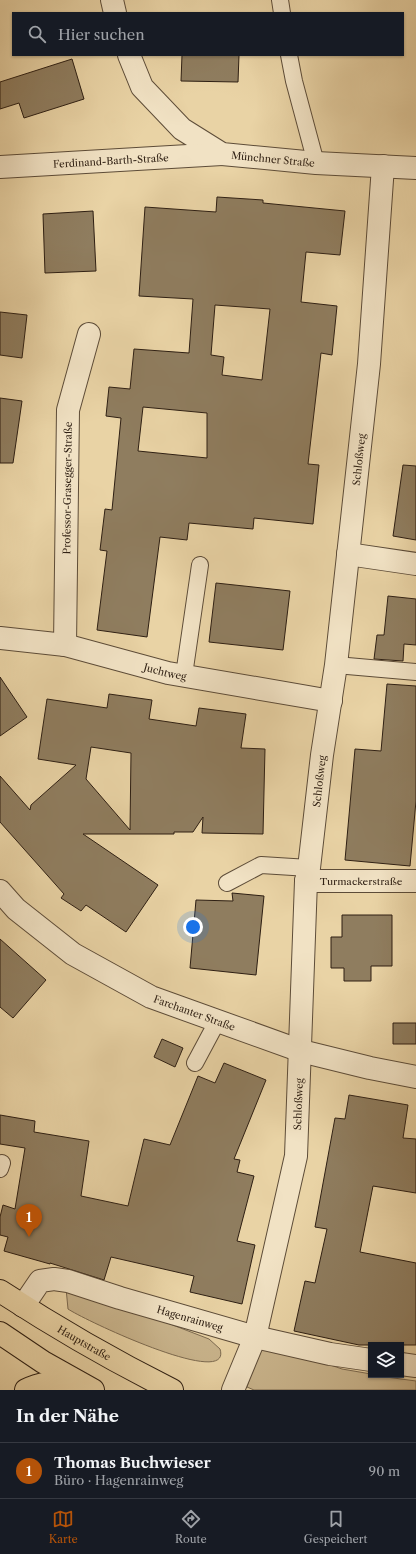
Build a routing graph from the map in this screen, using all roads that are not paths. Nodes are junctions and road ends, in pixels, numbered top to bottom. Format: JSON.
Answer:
{"nodes":[{"id":1,"x":112,"y":0,"type":"edge"},
{"id":2,"x":280,"y":0,"type":"edge"},
{"id":3,"x":115,"y":12,"type":"edge"},
{"id":4,"x":282,"y":12,"type":"edge"},
{"id":5,"x":128,"y":56,"type":"edge"},
{"id":6,"x":289,"y":56,"type":"edge"},
{"id":7,"x":222,"y":154,"type":"junction"},
{"id":8,"x":316,"y":163,"type":"junction"},
{"id":9,"x":383,"y":166,"type":"junction"},
{"id":10,"x":0,"y":167,"type":"edge"},
{"id":11,"x":416,"y":168,"type":"edge"},
{"id":12,"x":89,"y":334,"type":"dead end"},
{"id":13,"x":348,"y":554,"type":"junction"},
{"id":14,"x":416,"y":564,"type":"edge"},
{"id":15,"x":200,"y":565,"type":"dead end"},
{"id":16,"x":0,"y":638,"type":"edge"},
{"id":17,"x":65,"y":645,"type":"junction"},
{"id":18,"x":336,"y":665,"type":"junction"},
{"id":19,"x":416,"y":672,"type":"edge"},
{"id":20,"x":184,"y":675,"type":"junction"},
{"id":21,"x":331,"y":701,"type":"junction"},
{"id":22,"x":308,"y":875,"type":"junction"},
{"id":23,"x":416,"y":881,"type":"edge"},
{"id":24,"x":227,"y":883,"type":"dead end"},
{"id":25,"x":0,"y":891,"type":"edge"},
{"id":26,"x":218,"y":1020,"type":"junction"},
{"id":27,"x":301,"y":1051,"type":"junction"},
{"id":28,"x":195,"y":1063,"type":"dead end"},
{"id":29,"x":416,"y":1077,"type":"edge"},
{"id":30,"x":0,"y":1291,"type":"edge"},
{"id":31,"x":23,"y":1306,"type":"junction"},
{"id":32,"x":0,"y":1334,"type":"edge"},
{"id":33,"x":254,"y":1337,"type":"junction"},
{"id":34,"x":368,"y":1360,"type":"edge"},
{"id":35,"x":404,"y":1364,"type":"edge"},
{"id":36,"x":416,"y":1366,"type":"edge"},
{"id":37,"x":84,"y":1386,"type":"edge"},
{"id":38,"x":26,"y":1390,"type":"edge"},
{"id":39,"x":172,"y":1390,"type":"edge"},
{"id":40,"x":233,"y":1390,"type":"edge"}],
"edges":[{"from":1,"to":3,"type":"street"},
{"from":2,"to":4,"type":"lane"},
{"from":5,"to":7,"type":"street","name":"Münchner Straße"},
{"from":6,"to":8,"type":"lane"},
{"from":7,"to":8,"type":"street","name":"Münchner Straße"},
{"from":7,"to":10,"type":"street","name":"Ferdinand-Barth-Straße"},
{"from":8,"to":9,"type":"street","name":"Münchner Straße"},
{"from":9,"to":11,"type":"street","name":"Münchner Straße"},
{"from":9,"to":13,"type":"street","name":"Schloßweg"},
{"from":12,"to":17,"type":"street","name":"Professor-Grasegger-Straße"},
{"from":13,"to":14,"type":"street"},
{"from":13,"to":18,"type":"street","name":"Schloßweg"},
{"from":15,"to":20,"type":"lane"},
{"from":16,"to":17,"type":"street","name":"Juchtweg"},
{"from":17,"to":20,"type":"street","name":"Juchtweg"},
{"from":18,"to":19,"type":"lane"},
{"from":18,"to":21,"type":"street","name":"Schloßweg"},
{"from":20,"to":21,"type":"street","name":"Juchtweg"},
{"from":21,"to":22,"type":"street","name":"Schloßweg"},
{"from":22,"to":23,"type":"street","name":"Turmackerstraße"},
{"from":22,"to":24,"type":"lane"},
{"from":22,"to":27,"type":"street","name":"Schloßweg"},
{"from":25,"to":26,"type":"street","name":"Farchanter Straße"},
{"from":26,"to":27,"type":"street","name":"Farchanter Straße"},
{"from":26,"to":28,"type":"lane"},
{"from":27,"to":29,"type":"street","name":"Farchanter Straße"},
{"from":27,"to":33,"type":"street","name":"Schloßweg"},
{"from":30,"to":31,"type":"main road","name":"Hauptstraße"},
{"from":31,"to":33,"type":"street","name":"Hagenrainweg"},
{"from":31,"to":39,"type":"main road","name":"Hauptstraße"},
{"from":32,"to":37,"type":"main road"},
{"from":33,"to":34,"type":"street","name":"Hagenrainweg"},
{"from":33,"to":40,"type":"street","name":"Schloßweg"},
{"from":35,"to":36,"type":"street"},
{"from":37,"to":38,"type":"main road"}]}
